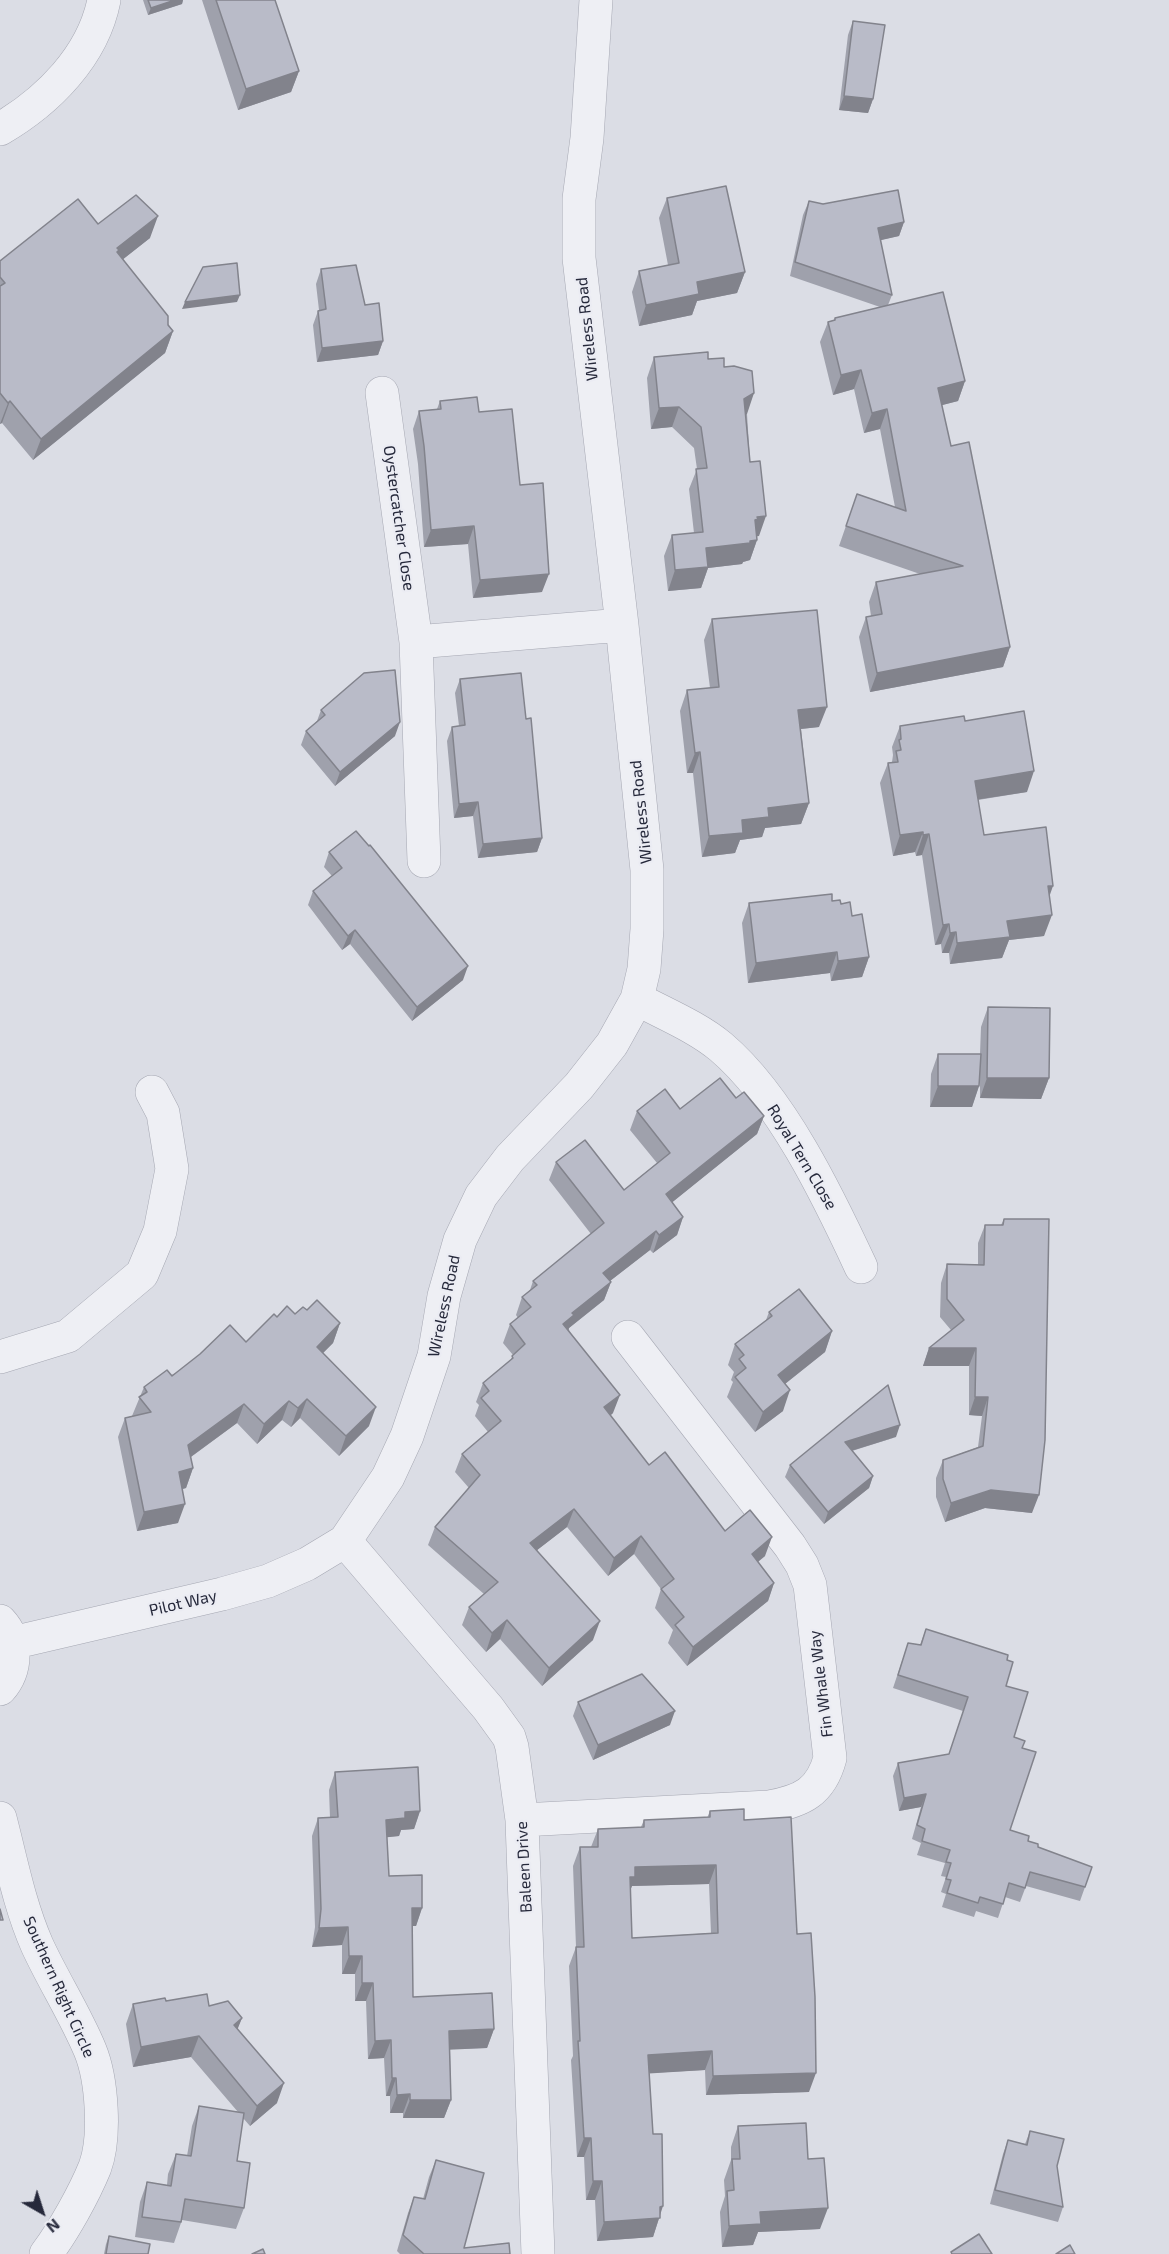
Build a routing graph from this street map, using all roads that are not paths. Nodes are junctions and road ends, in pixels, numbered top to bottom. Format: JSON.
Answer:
{"nodes":[{"id":1,"x":104,"y":0,"type":"edge"},
{"id":2,"x":596,"y":0,"type":"edge"},
{"id":3,"x":0,"y":129,"type":"edge"},
{"id":4,"x":382,"y":393,"type":"dead end"},
{"id":5,"x":622,"y":625,"type":"junction"},
{"id":6,"x":416,"y":642,"type":"junction"},
{"id":7,"x":424,"y":861,"type":"dead end"},
{"id":8,"x":638,"y":999,"type":"junction"},
{"id":9,"x":152,"y":1092,"type":"dead end"},
{"id":10,"x":861,"y":1267,"type":"dead end"},
{"id":11,"x":628,"y":1337,"type":"dead end"},
{"id":12,"x":0,"y":1357,"type":"edge"},
{"id":13,"x":345,"y":1541,"type":"junction"},
{"id":14,"x":6,"y":1632,"type":"edge"},
{"id":15,"x":0,"y":1689,"type":"edge"},
{"id":16,"x":0,"y":1818,"type":"edge"},
{"id":17,"x":522,"y":1820,"type":"junction"},
{"id":18,"x":46,"y":2254,"type":"edge"},
{"id":19,"x":538,"y":2254,"type":"edge"}],
"edges":[{"from":1,"to":3,"type":"street"},
{"from":2,"to":5,"type":"street","name":"Wireless Road"},
{"from":4,"to":6,"type":"street","name":"Oystercatcher Close"},
{"from":5,"to":6,"type":"street"},
{"from":5,"to":8,"type":"street","name":"Wireless Road"},
{"from":6,"to":7,"type":"street","name":"Oystercatcher Close"},
{"from":8,"to":10,"type":"street","name":"Royal Tern Close"},
{"from":8,"to":13,"type":"street","name":"Wireless Road"},
{"from":9,"to":12,"type":"street"},
{"from":11,"to":17,"type":"street","name":"Fin Whale Way"},
{"from":13,"to":14,"type":"street","name":"Pilot Way"},
{"from":13,"to":17,"type":"street","name":"Baleen Drive"},
{"from":14,"to":15,"type":"street"},
{"from":16,"to":18,"type":"street","name":"Southern Right Circle"},
{"from":17,"to":19,"type":"street","name":"Baleen Drive"}]}
